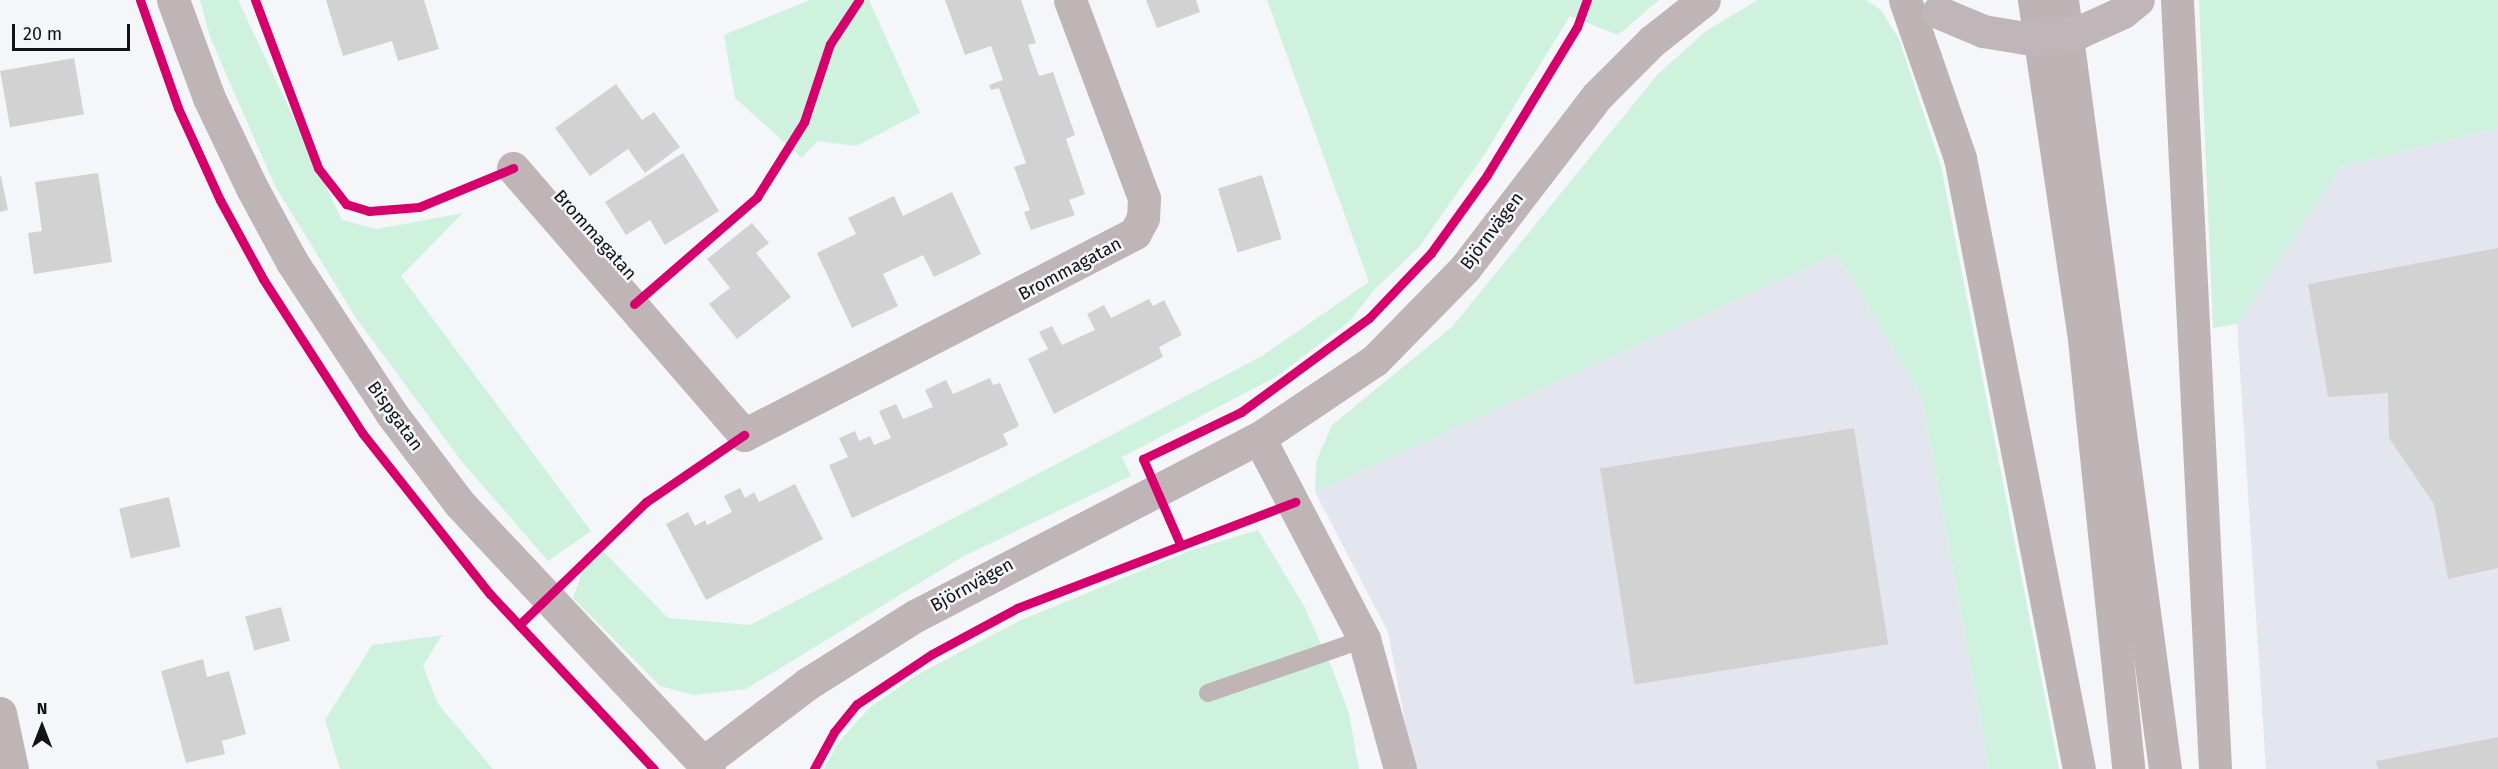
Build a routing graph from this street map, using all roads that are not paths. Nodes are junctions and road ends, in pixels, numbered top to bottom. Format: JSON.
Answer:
{"nodes":[{"id":1,"x":173,"y":0,"type":"edge"},
{"id":2,"x":1070,"y":0,"type":"edge"},
{"id":3,"x":1704,"y":0,"type":"edge"},
{"id":4,"x":1905,"y":0,"type":"edge"},
{"id":5,"x":2034,"y":0,"type":"edge"},
{"id":6,"x":2062,"y":0,"type":"edge"},
{"id":7,"x":2138,"y":0,"type":"edge"},
{"id":8,"x":2177,"y":0,"type":"edge"},
{"id":9,"x":1938,"y":12,"type":"dead end"},
{"id":10,"x":513,"y":168,"type":"dead end"},
{"id":11,"x":1259,"y":438,"type":"junction"},
{"id":12,"x":1364,"y":639,"type":"junction"},
{"id":13,"x":1208,"y":693,"type":"dead end"},
{"id":14,"x":0,"y":713,"type":"edge"},
{"id":15,"x":706,"y":766,"type":"edge"},
{"id":16,"x":12,"y":769,"type":"edge"},
{"id":17,"x":1400,"y":769,"type":"edge"},
{"id":18,"x":2079,"y":769,"type":"edge"},
{"id":19,"x":2128,"y":769,"type":"edge"},
{"id":20,"x":2165,"y":769,"type":"edge"},
{"id":21,"x":2215,"y":769,"type":"edge"}],
"edges":[{"from":1,"to":15,"type":"street","name":"Bispgatan"},
{"from":2,"to":10,"type":"street","name":"Brommagatan"},
{"from":3,"to":11,"type":"street","name":"Björnvägen"},
{"from":4,"to":18,"type":"highway"},
{"from":5,"to":19,"type":"highway"},
{"from":6,"to":20,"type":"highway"},
{"from":7,"to":9,"type":"main road","bridge":true},
{"from":8,"to":21,"type":"highway"},
{"from":11,"to":12,"type":"street"},
{"from":11,"to":15,"type":"street","name":"Björnvägen"},
{"from":12,"to":13,"type":"lane"},
{"from":12,"to":17,"type":"street"},
{"from":14,"to":16,"type":"street"}]}
